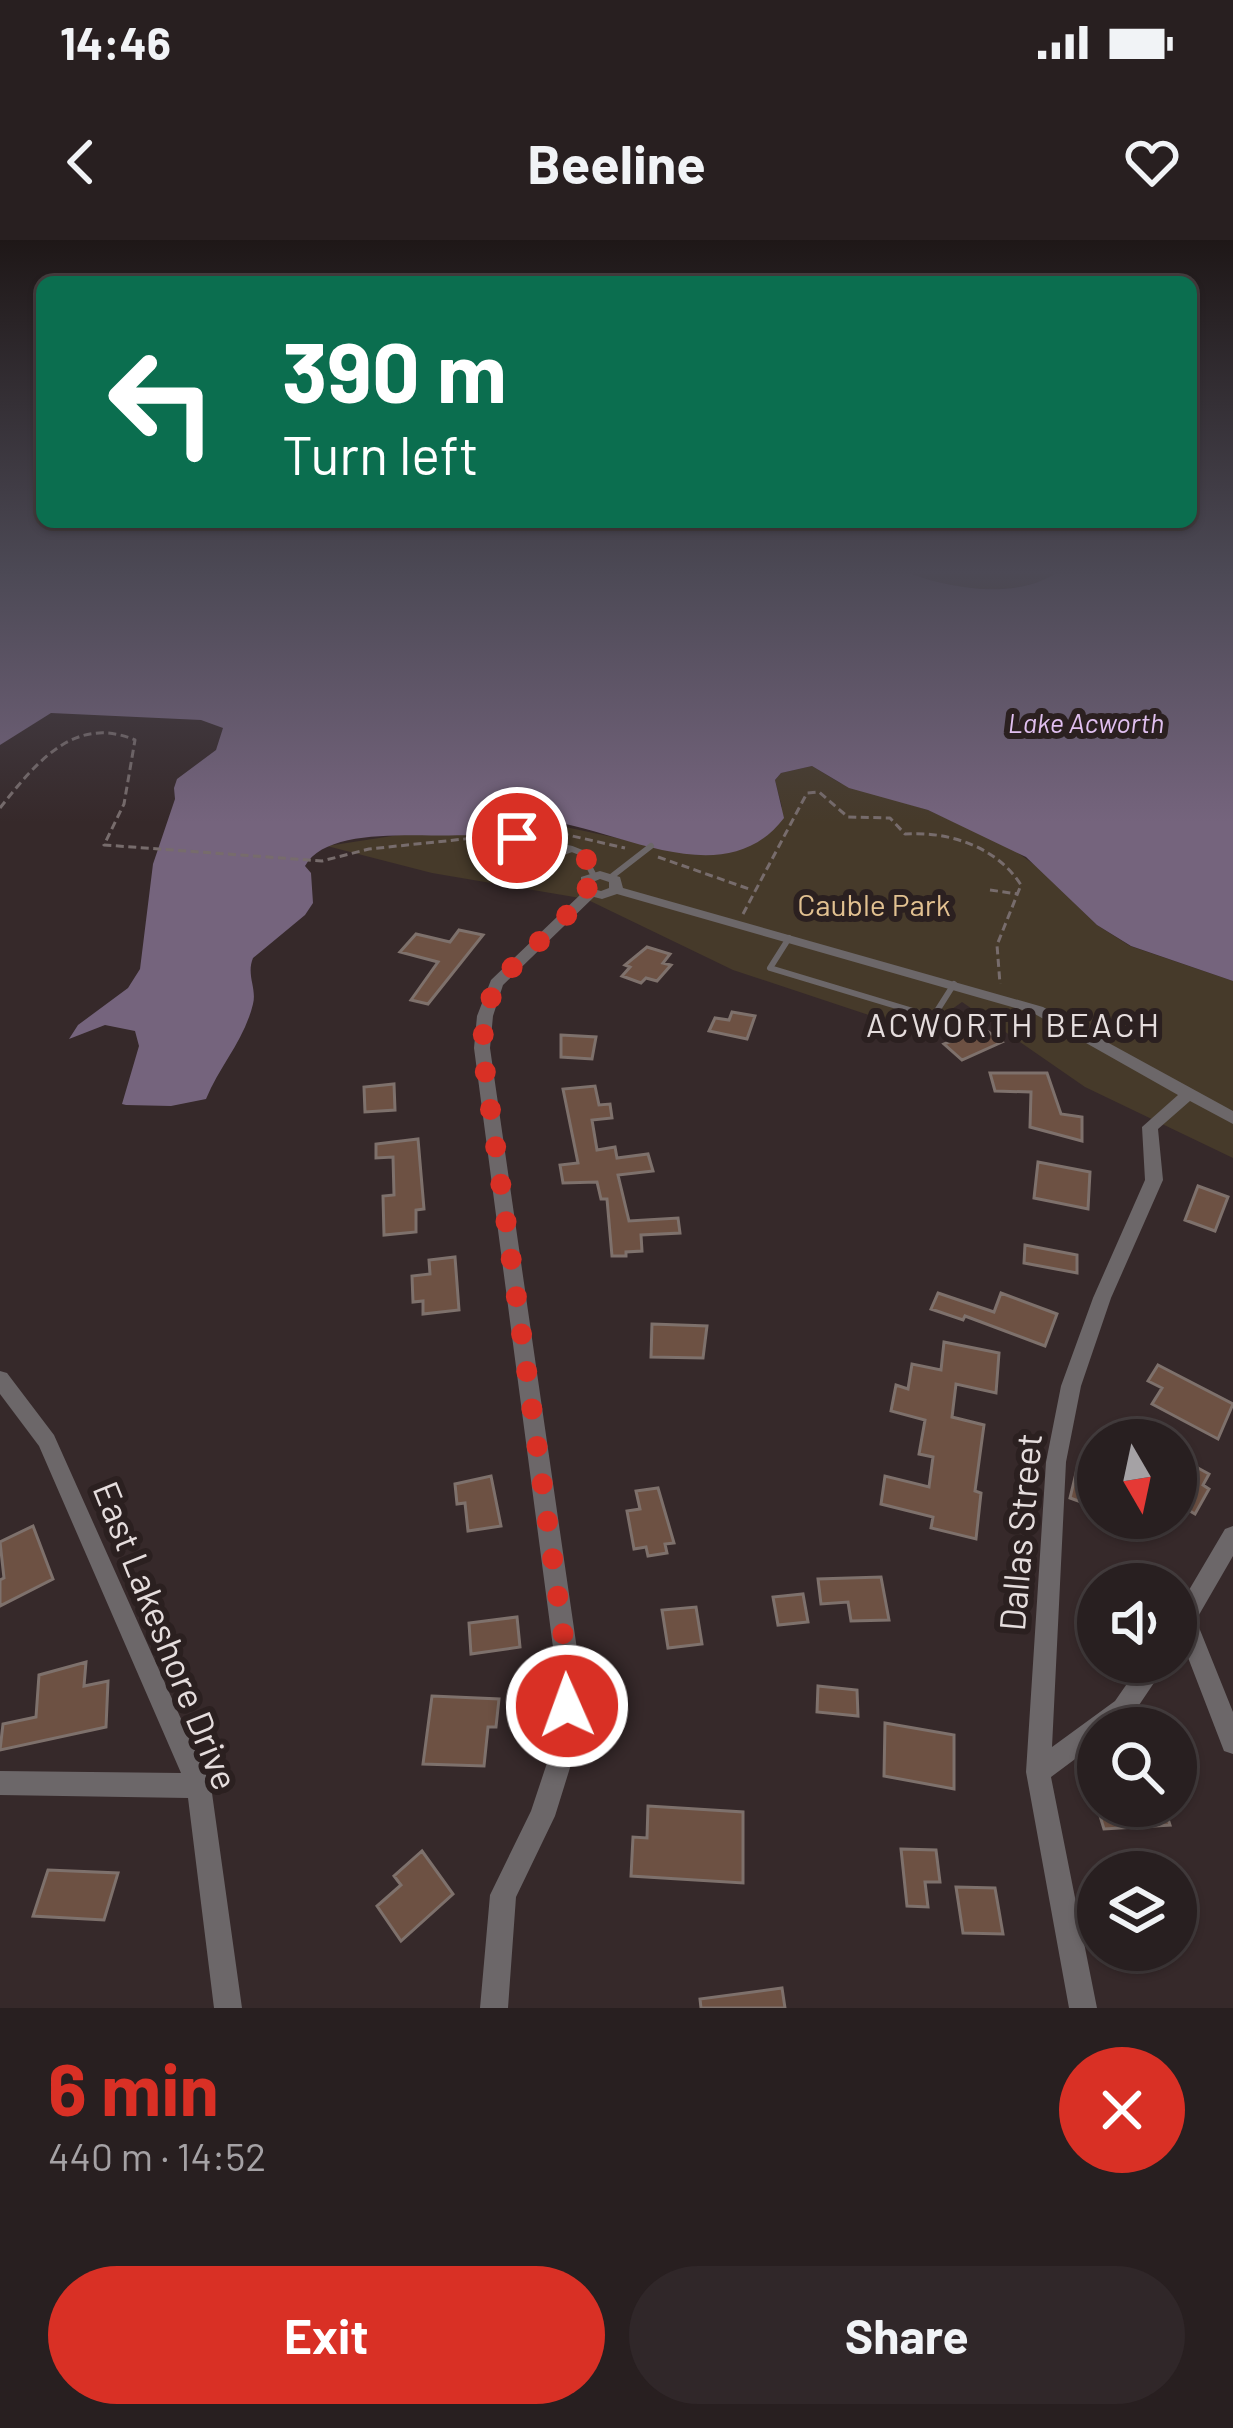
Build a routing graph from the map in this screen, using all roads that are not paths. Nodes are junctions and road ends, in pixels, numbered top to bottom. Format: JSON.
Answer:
{"nodes":[{"id":1,"x":651,"y":845,"type":"dead end"},
{"id":2,"x":572,"y":849,"type":"junction"},
{"id":3,"x":614,"y":883,"type":"junction"},
{"id":4,"x":592,"y":885,"type":"junction"},
{"id":5,"x":790,"y":937,"type":"junction"},
{"id":6,"x":954,"y":984,"type":"junction"},
{"id":7,"x":1189,"y":1094,"type":"junction"},
{"id":8,"x":1233,"y":1118,"type":"edge"},
{"id":9,"x":0,"y":1379,"type":"edge"},
{"id":10,"x":1233,"y":1536,"type":"edge"},
{"id":11,"x":1197,"y":1598,"type":"edge"},
{"id":12,"x":1197,"y":1664,"type":"edge"},
{"id":13,"x":1141,"y":1683,"type":"edge"},
{"id":14,"x":1233,"y":1742,"type":"edge"},
{"id":15,"x":1038,"y":1772,"type":"junction"},
{"id":16,"x":0,"y":1783,"type":"edge"},
{"id":17,"x":199,"y":1786,"type":"junction"},
{"id":18,"x":228,"y":2008,"type":"edge"},
{"id":19,"x":494,"y":2008,"type":"edge"},
{"id":20,"x":1083,"y":2008,"type":"edge"}],
"edges":[{"from":1,"to":3,"type":"lane"},
{"from":2,"to":2,"type":"lane"},
{"from":2,"to":4,"type":"lane"},
{"from":3,"to":4,"type":"street"},
{"from":3,"to":5,"type":"street"},
{"from":4,"to":19,"type":"street"},
{"from":5,"to":6,"type":"street"},
{"from":5,"to":6,"type":"lane"},
{"from":6,"to":7,"type":"street"},
{"from":7,"to":8,"type":"street"},
{"from":7,"to":15,"type":"street","name":"Dallas Street"},
{"from":9,"to":17,"type":"street","name":"East Lakeshore Drive"},
{"from":10,"to":11,"type":"street"},
{"from":12,"to":14,"type":"street"},
{"from":13,"to":15,"type":"street"},
{"from":15,"to":20,"type":"street","name":"Dallas Street"},
{"from":16,"to":17,"type":"street"},
{"from":17,"to":18,"type":"street","name":"East Lakeshore Drive"}]}
